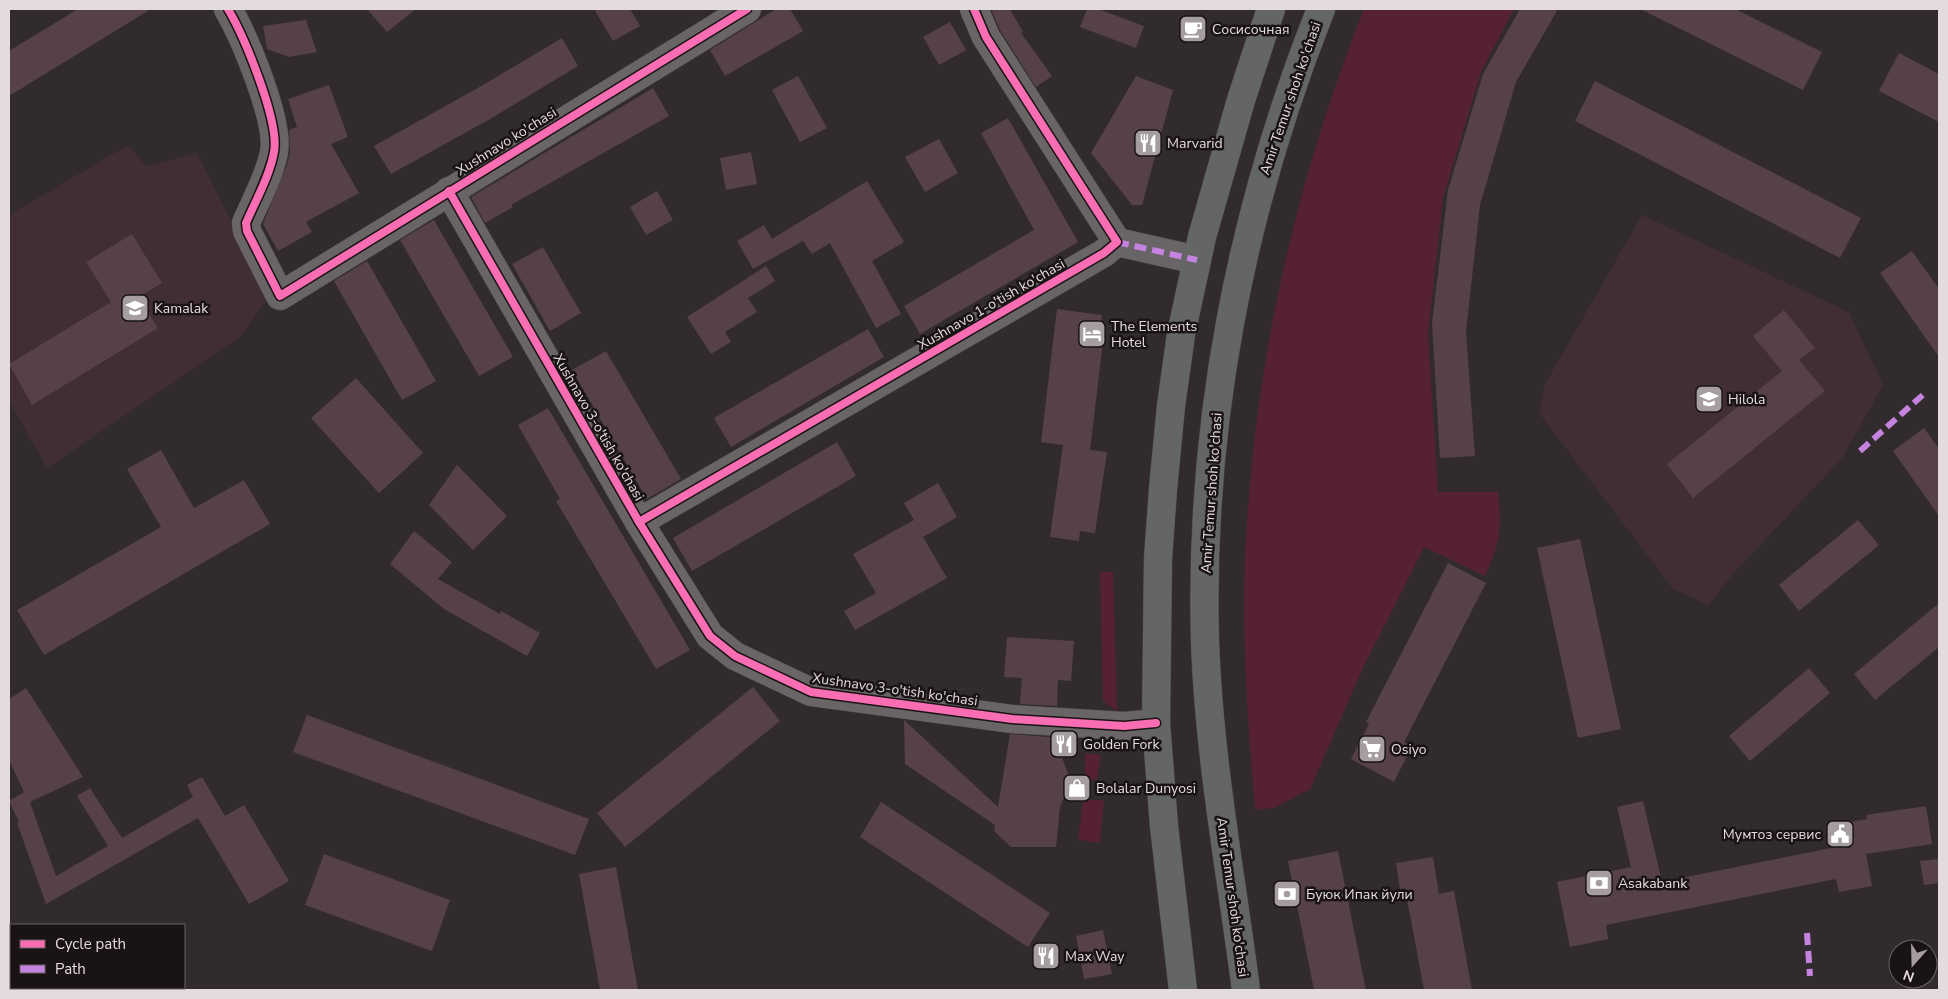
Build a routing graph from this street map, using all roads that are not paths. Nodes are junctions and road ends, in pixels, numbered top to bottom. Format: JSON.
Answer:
{"nodes":[{"id":1,"x":228,"y":9,"type":"edge"},
{"id":2,"x":746,"y":9,"type":"edge"},
{"id":3,"x":974,"y":9,"type":"edge"},
{"id":4,"x":1270,"y":9,"type":"edge"},
{"id":5,"x":1321,"y":9,"type":"edge"},
{"id":6,"x":449,"y":191,"type":"junction"},
{"id":7,"x":1117,"y":242,"type":"junction"},
{"id":8,"x":1197,"y":260,"type":"junction"},
{"id":9,"x":639,"y":522,"type":"junction"},
{"id":10,"x":1156,"y":723,"type":"junction"},
{"id":11,"x":1183,"y":990,"type":"edge"},
{"id":12,"x":1246,"y":990,"type":"edge"}],
"edges":[{"from":1,"to":6,"type":"street","name":"Xushnavo ko'chasi"},
{"from":2,"to":6,"type":"street","name":"Xushnavo ko'chasi"},
{"from":3,"to":7,"type":"street"},
{"from":4,"to":8,"type":"main road"},
{"from":5,"to":12,"type":"main road","name":"Amir Temur shoh ko'chasi"},
{"from":6,"to":9,"type":"street","name":"Xushnavo 3-o'tish ko'chasi"},
{"from":7,"to":8,"type":"street"},
{"from":7,"to":9,"type":"street","name":"Xushnavo 1-o'tish ko'chasi"},
{"from":8,"to":10,"type":"main road"},
{"from":9,"to":10,"type":"street","name":"Xushnavo 3-o'tish ko'chasi"},
{"from":10,"to":11,"type":"main road"}]}
